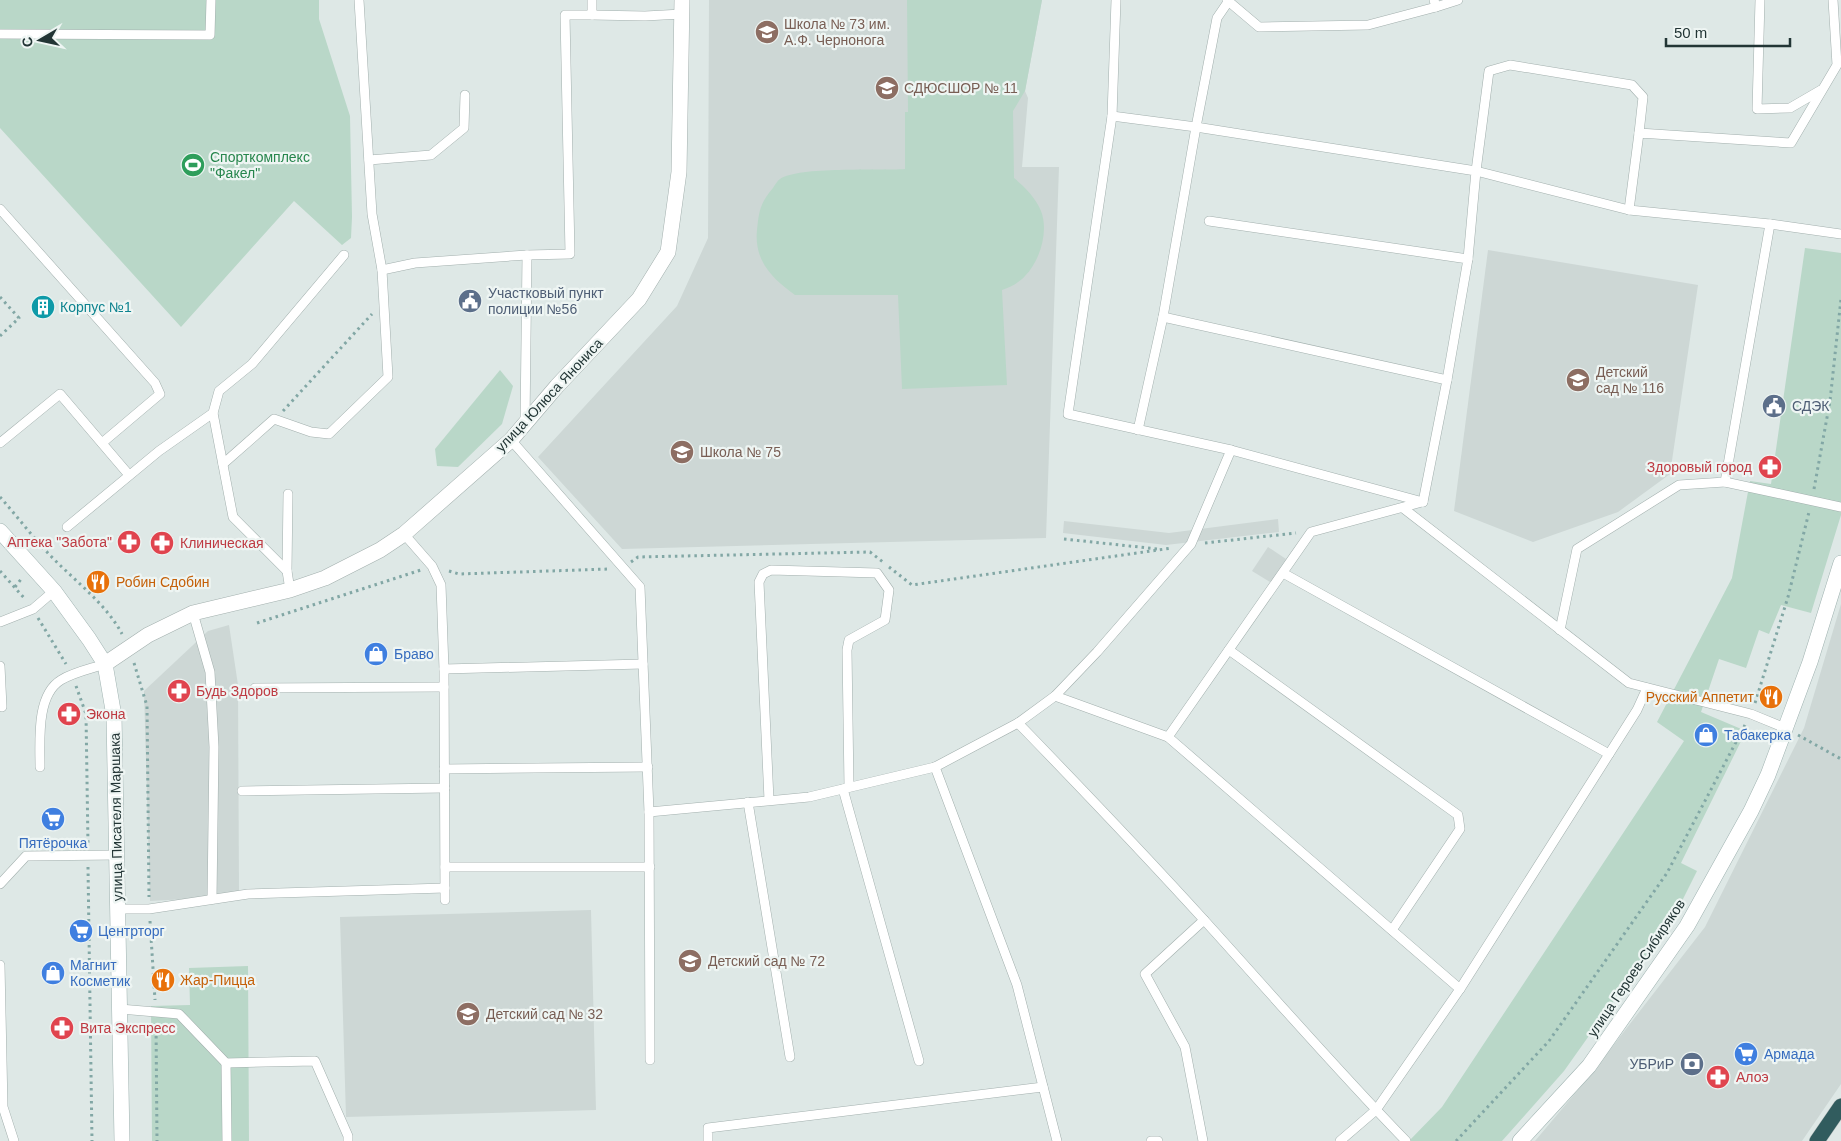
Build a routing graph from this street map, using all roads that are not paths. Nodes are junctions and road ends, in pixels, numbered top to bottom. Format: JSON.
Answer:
{"nodes":[{"id":1,"x":211,"y":0,"type":"edge"},
{"id":2,"x":359,"y":0,"type":"edge"},
{"id":3,"x":592,"y":0,"type":"edge"},
{"id":4,"x":1116,"y":0,"type":"edge"},
{"id":5,"x":1458,"y":0,"type":"edge"},
{"id":6,"x":1760,"y":0,"type":"edge"},
{"id":7,"x":1833,"y":0,"type":"edge"},
{"id":8,"x":1228,"y":1,"type":"edge"},
{"id":9,"x":1435,"y":3,"type":"edge"},
{"id":10,"x":682,"y":7,"type":"edge"},
{"id":11,"x":592,"y":15,"type":"junction"},
{"id":12,"x":0,"y":34,"type":"edge"},
{"id":13,"x":1823,"y":89,"type":"junction"},
{"id":14,"x":465,"y":95,"type":"dead end"},
{"id":15,"x":1112,"y":116,"type":"junction"},
{"id":16,"x":1196,"y":127,"type":"junction"},
{"id":17,"x":1639,"y":133,"type":"junction"},
{"id":18,"x":369,"y":160,"type":"junction"},
{"id":19,"x":1476,"y":171,"type":"junction"},
{"id":20,"x":0,"y":209,"type":"edge"},
{"id":21,"x":1630,"y":210,"type":"junction"},
{"id":22,"x":1209,"y":221,"type":"dead end"},
{"id":23,"x":1770,"y":224,"type":"junction"},
{"id":24,"x":1841,"y":234,"type":"edge"},
{"id":25,"x":344,"y":255,"type":"dead end"},
{"id":26,"x":526,"y":255,"type":"junction"},
{"id":27,"x":1468,"y":259,"type":"junction"},
{"id":28,"x":382,"y":270,"type":"junction"},
{"id":29,"x":1163,"y":317,"type":"junction"},
{"id":30,"x":1448,"y":380,"type":"junction"},
{"id":31,"x":213,"y":413,"type":"junction"},
{"id":32,"x":525,"y":424,"type":"junction"},
{"id":33,"x":1138,"y":430,"type":"junction"},
{"id":34,"x":510,"y":440,"type":"junction"},
{"id":35,"x":0,"y":443,"type":"edge"},
{"id":36,"x":102,"y":443,"type":"junction"},
{"id":37,"x":1231,"y":450,"type":"junction"},
{"id":38,"x":223,"y":464,"type":"junction"},
{"id":39,"x":130,"y":475,"type":"junction"},
{"id":40,"x":1725,"y":482,"type":"junction"},
{"id":41,"x":288,"y":494,"type":"dead end"},
{"id":42,"x":1423,"y":502,"type":"junction"},
{"id":43,"x":1841,"y":507,"type":"edge"},
{"id":44,"x":1403,"y":508,"type":"junction"},
{"id":45,"x":67,"y":526,"type":"dead end"},
{"id":46,"x":0,"y":531,"type":"edge"},
{"id":47,"x":404,"y":534,"type":"junction"},
{"id":48,"x":1841,"y":562,"type":"edge"},
{"id":49,"x":287,"y":571,"type":"junction"},
{"id":50,"x":1283,"y":573,"type":"junction"},
{"id":51,"x":290,"y":590,"type":"junction"},
{"id":52,"x":54,"y":591,"type":"junction"},
{"id":53,"x":193,"y":613,"type":"junction"},
{"id":54,"x":0,"y":622,"type":"edge"},
{"id":55,"x":1560,"y":630,"type":"junction"},
{"id":56,"x":1228,"y":650,"type":"junction"},
{"id":57,"x":105,"y":664,"type":"junction"},
{"id":58,"x":643,"y":664,"type":"junction"},
{"id":59,"x":0,"y":666,"type":"edge"},
{"id":60,"x":444,"y":669,"type":"junction"},
{"id":61,"x":444,"y":687,"type":"junction"},
{"id":62,"x":255,"y":688,"type":"dead end"},
{"id":63,"x":1647,"y":688,"type":"junction"},
{"id":64,"x":1055,"y":696,"type":"junction"},
{"id":65,"x":2,"y":707,"type":"dead end"},
{"id":66,"x":1018,"y":723,"type":"junction"},
{"id":67,"x":1786,"y":728,"type":"junction"},
{"id":68,"x":1168,"y":737,"type":"junction"},
{"id":69,"x":1609,"y":754,"type":"junction"},
{"id":70,"x":40,"y":767,"type":"dead end"},
{"id":71,"x":648,"y":767,"type":"junction"},
{"id":72,"x":935,"y":767,"type":"junction"},
{"id":73,"x":444,"y":769,"type":"junction"},
{"id":74,"x":445,"y":788,"type":"junction"},
{"id":75,"x":846,"y":788,"type":"junction"},
{"id":76,"x":242,"y":790,"type":"dead end"},
{"id":77,"x":769,"y":800,"type":"junction"},
{"id":78,"x":748,"y":802,"type":"junction"},
{"id":79,"x":649,"y":812,"type":"junction"},
{"id":80,"x":116,"y":855,"type":"junction"},
{"id":81,"x":446,"y":867,"type":"junction"},
{"id":82,"x":650,"y":868,"type":"junction"},
{"id":83,"x":0,"y":884,"type":"edge"},
{"id":84,"x":445,"y":888,"type":"junction"},
{"id":85,"x":212,"y":899,"type":"junction"},
{"id":86,"x":445,"y":900,"type":"dead end"},
{"id":87,"x":118,"y":908,"type":"junction"},
{"id":88,"x":1204,"y":920,"type":"junction"},
{"id":89,"x":1392,"y":930,"type":"junction"},
{"id":90,"x":0,"y":964,"type":"edge"},
{"id":91,"x":1460,"y":989,"type":"junction"},
{"id":92,"x":120,"y":1009,"type":"junction"},
{"id":93,"x":790,"y":1057,"type":"dead end"},
{"id":94,"x":650,"y":1060,"type":"dead end"},
{"id":95,"x":919,"y":1061,"type":"dead end"},
{"id":96,"x":226,"y":1063,"type":"junction"},
{"id":97,"x":1043,"y":1087,"type":"junction"},
{"id":98,"x":1841,"y":1106,"type":"edge"},
{"id":99,"x":2,"y":1108,"type":"edge"},
{"id":100,"x":1376,"y":1110,"type":"junction"},
{"id":101,"x":14,"y":1141,"type":"edge"},
{"id":102,"x":122,"y":1141,"type":"edge"},
{"id":103,"x":227,"y":1141,"type":"edge"},
{"id":104,"x":348,"y":1141,"type":"edge"},
{"id":105,"x":708,"y":1141,"type":"edge"},
{"id":106,"x":1057,"y":1141,"type":"edge"},
{"id":107,"x":1151,"y":1141,"type":"edge"},
{"id":108,"x":1158,"y":1141,"type":"edge"},
{"id":109,"x":1203,"y":1141,"type":"edge"},
{"id":110,"x":1340,"y":1141,"type":"edge"},
{"id":111,"x":1406,"y":1141,"type":"edge"},
{"id":112,"x":1520,"y":1141,"type":"edge"},
{"id":113,"x":1817,"y":1141,"type":"edge"}],
"edges":[{"from":1,"to":12,"type":"lane"},
{"from":2,"to":18,"type":"lane"},
{"from":3,"to":11,"type":"lane"},
{"from":4,"to":15,"type":"lane"},
{"from":5,"to":9,"type":"lane"},
{"from":6,"to":13,"type":"lane"},
{"from":7,"to":13,"type":"lane"},
{"from":8,"to":9,"type":"lane"},
{"from":8,"to":16,"type":"lane"},
{"from":10,"to":11,"type":"lane"},
{"from":10,"to":32,"type":"street","name":"улица Юлюса Янониса"},
{"from":11,"to":26,"type":"lane"},
{"from":13,"to":17,"type":"lane"},
{"from":14,"to":18,"type":"lane"},
{"from":15,"to":16,"type":"lane"},
{"from":15,"to":33,"type":"lane"},
{"from":16,"to":19,"type":"lane"},
{"from":16,"to":29,"type":"lane"},
{"from":17,"to":19,"type":"lane"},
{"from":17,"to":21,"type":"lane"},
{"from":18,"to":28,"type":"lane"},
{"from":19,"to":21,"type":"lane"},
{"from":19,"to":27,"type":"lane"},
{"from":20,"to":36,"type":"lane"},
{"from":21,"to":23,"type":"lane"},
{"from":22,"to":27,"type":"lane"},
{"from":23,"to":24,"type":"lane"},
{"from":23,"to":40,"type":"lane"},
{"from":25,"to":31,"type":"lane"},
{"from":26,"to":28,"type":"lane"},
{"from":26,"to":32,"type":"lane"},
{"from":27,"to":30,"type":"lane"},
{"from":28,"to":38,"type":"lane"},
{"from":29,"to":30,"type":"lane"},
{"from":29,"to":33,"type":"lane"},
{"from":30,"to":42,"type":"lane"},
{"from":31,"to":38,"type":"lane"},
{"from":31,"to":39,"type":"lane"},
{"from":32,"to":34,"type":"street","name":"улица Юлюса Янониса"},
{"from":33,"to":37,"type":"lane"},
{"from":34,"to":47,"type":"street","name":"улица Юлюса Янониса"},
{"from":34,"to":58,"type":"lane"},
{"from":35,"to":36,"type":"lane"},
{"from":36,"to":39,"type":"lane"},
{"from":37,"to":42,"type":"lane"},
{"from":37,"to":64,"type":"lane"},
{"from":38,"to":49,"type":"lane"},
{"from":39,"to":45,"type":"lane"},
{"from":40,"to":43,"type":"lane"},
{"from":40,"to":55,"type":"lane"},
{"from":41,"to":49,"type":"lane"},
{"from":42,"to":44,"type":"lane"},
{"from":44,"to":50,"type":"lane"},
{"from":44,"to":55,"type":"lane"},
{"from":46,"to":52,"type":"street","name":"улица Писателя Маршака"},
{"from":47,"to":51,"type":"street","name":"улица Юлюса Янониса"},
{"from":47,"to":60,"type":"lane"},
{"from":48,"to":67,"type":"street","name":"улица Героев-Сибиряков"},
{"from":49,"to":51,"type":"lane"},
{"from":50,"to":56,"type":"lane"},
{"from":50,"to":69,"type":"lane"},
{"from":51,"to":53,"type":"street","name":"улица Юлюса Янониса"},
{"from":52,"to":54,"type":"lane"},
{"from":52,"to":57,"type":"street","name":"улица Писателя Маршака"},
{"from":53,"to":57,"type":"street","name":"улица Юлюса Янониса"},
{"from":53,"to":85,"type":"lane"},
{"from":55,"to":63,"type":"lane"},
{"from":56,"to":68,"type":"lane"},
{"from":56,"to":89,"type":"lane"},
{"from":57,"to":70,"type":"lane"},
{"from":57,"to":80,"type":"street","name":"улица Писателя Маршака"},
{"from":58,"to":60,"type":"lane"},
{"from":58,"to":71,"type":"lane"},
{"from":59,"to":65,"type":"lane"},
{"from":60,"to":61,"type":"lane"},
{"from":61,"to":62,"type":"lane"},
{"from":61,"to":73,"type":"lane"},
{"from":63,"to":67,"type":"lane"},
{"from":63,"to":69,"type":"lane"},
{"from":64,"to":66,"type":"lane"},
{"from":64,"to":68,"type":"lane"},
{"from":66,"to":72,"type":"lane"},
{"from":66,"to":88,"type":"lane"},
{"from":67,"to":112,"type":"street","name":"улица Героев-Сибиряков"},
{"from":68,"to":89,"type":"lane"},
{"from":69,"to":91,"type":"lane"},
{"from":71,"to":73,"type":"lane"},
{"from":71,"to":79,"type":"lane"},
{"from":72,"to":75,"type":"lane"},
{"from":72,"to":97,"type":"lane"},
{"from":73,"to":74,"type":"lane"},
{"from":74,"to":76,"type":"lane"},
{"from":74,"to":81,"type":"lane"},
{"from":75,"to":77,"type":"lane"},
{"from":75,"to":77,"type":"lane"},
{"from":75,"to":95,"type":"lane"},
{"from":77,"to":78,"type":"lane"},
{"from":78,"to":79,"type":"lane"},
{"from":78,"to":93,"type":"lane"},
{"from":79,"to":82,"type":"lane"},
{"from":80,"to":83,"type":"lane"},
{"from":80,"to":87,"type":"street","name":"улица Писателя Маршака"},
{"from":81,"to":82,"type":"lane"},
{"from":81,"to":84,"type":"lane"},
{"from":82,"to":94,"type":"lane"},
{"from":84,"to":85,"type":"lane"},
{"from":84,"to":86,"type":"lane"},
{"from":85,"to":87,"type":"lane"},
{"from":87,"to":92,"type":"street","name":"улица Писателя Маршака"},
{"from":88,"to":100,"type":"lane"},
{"from":88,"to":109,"type":"lane"},
{"from":89,"to":91,"type":"lane"},
{"from":90,"to":99,"type":"lane"},
{"from":91,"to":100,"type":"lane"},
{"from":92,"to":96,"type":"lane"},
{"from":92,"to":102,"type":"street","name":"улица Писателя Маршака"},
{"from":96,"to":103,"type":"lane"},
{"from":96,"to":104,"type":"lane"},
{"from":97,"to":105,"type":"lane"},
{"from":97,"to":106,"type":"lane"},
{"from":98,"to":113,"type":"highway"},
{"from":99,"to":101,"type":"lane"},
{"from":100,"to":110,"type":"lane"},
{"from":100,"to":111,"type":"lane"},
{"from":107,"to":108,"type":"lane"}]}
